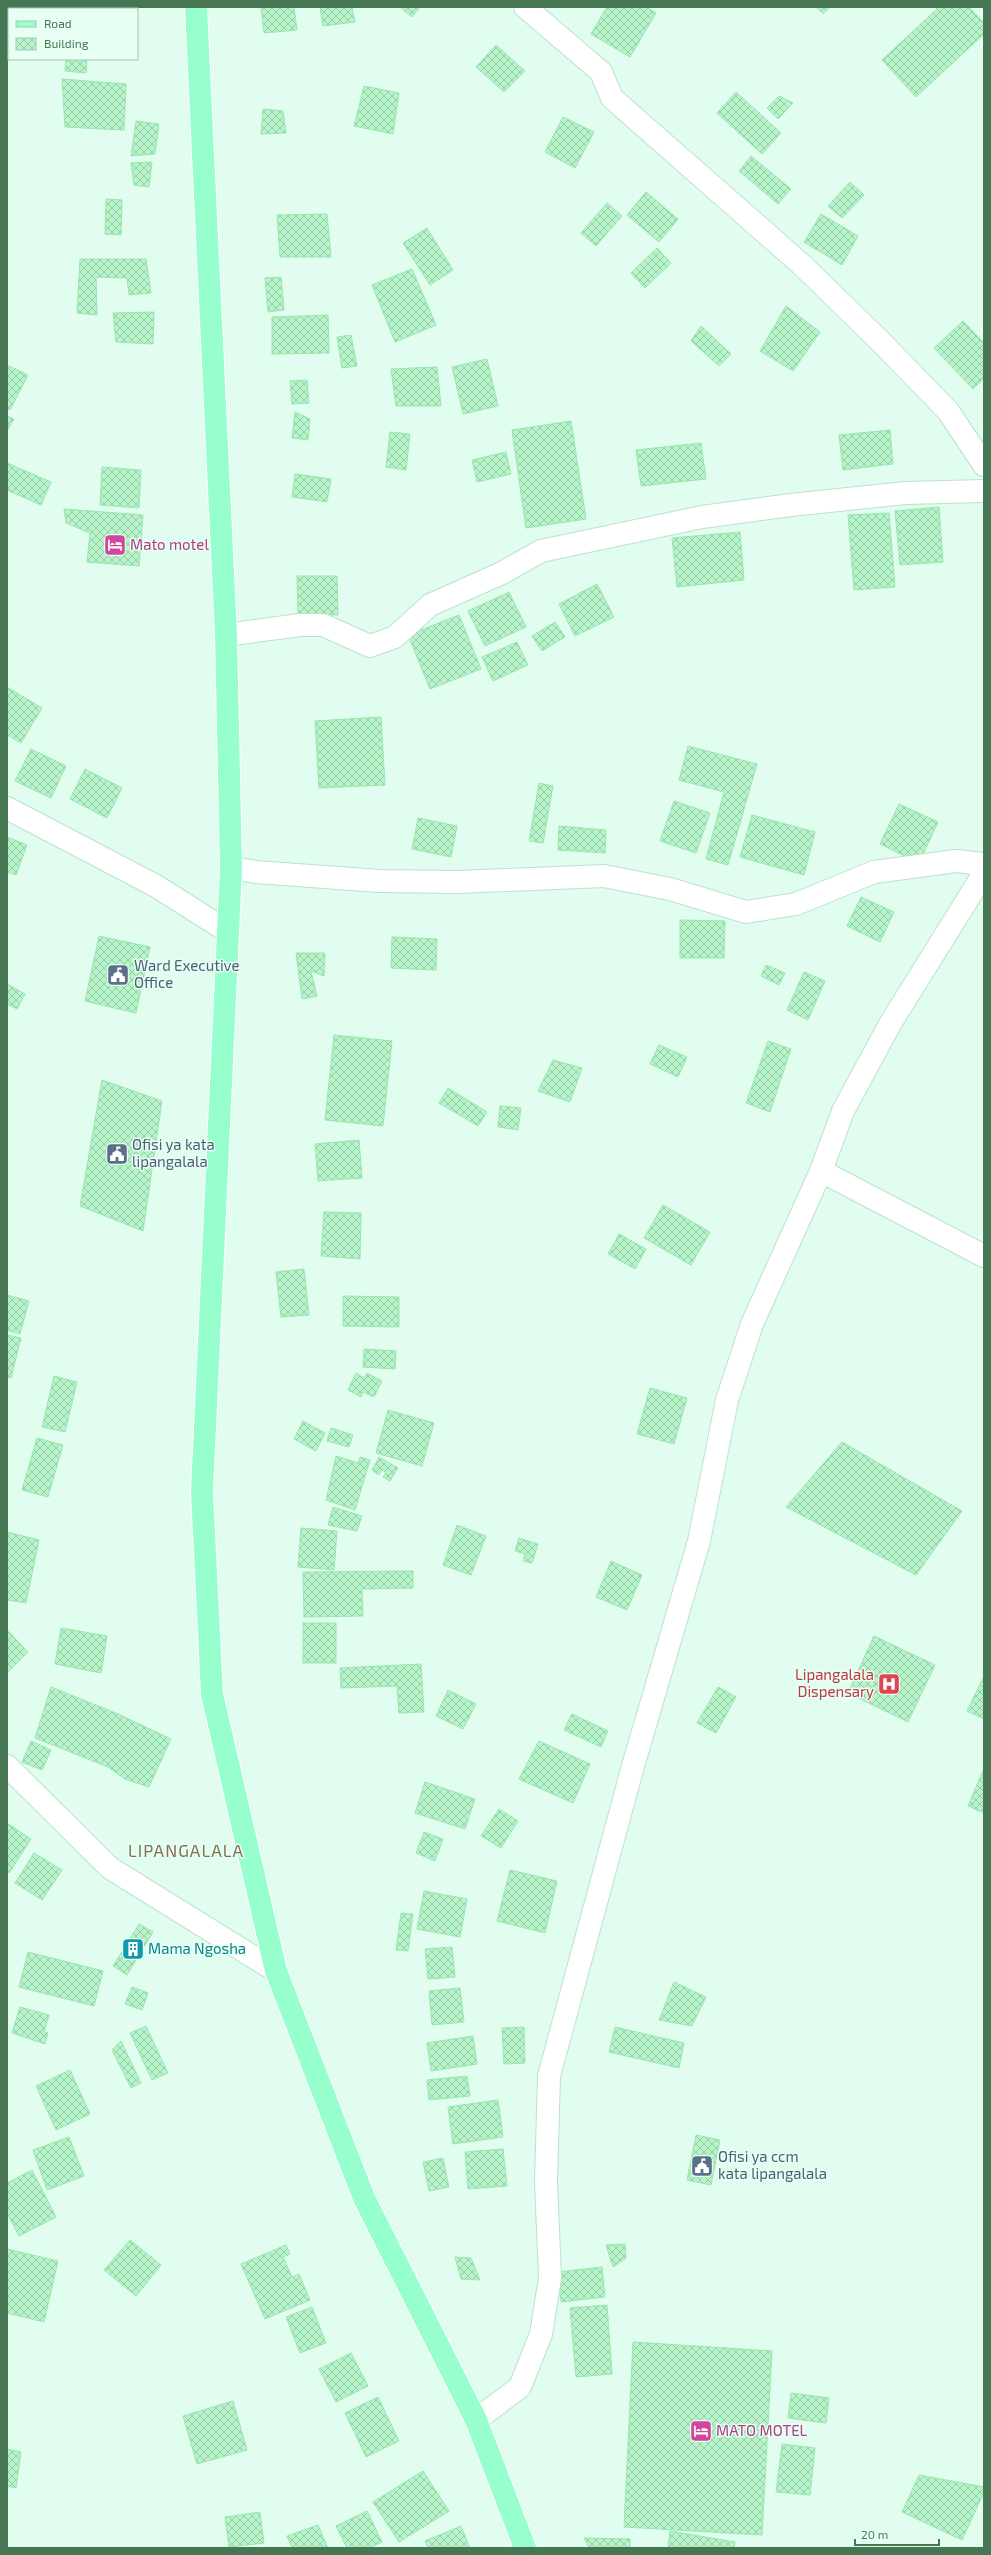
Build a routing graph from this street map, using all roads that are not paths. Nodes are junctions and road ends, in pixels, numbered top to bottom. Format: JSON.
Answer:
{"nodes":[{"id":1,"x":196,"y":7,"type":"edge"},
{"id":2,"x":525,"y":7,"type":"edge"},
{"id":3,"x":984,"y":465,"type":"edge"},
{"id":4,"x":984,"y":491,"type":"edge"},
{"id":5,"x":226,"y":635,"type":"junction"},
{"id":6,"x":7,"y":808,"type":"edge"},
{"id":7,"x":984,"y":864,"type":"edge"},
{"id":8,"x":231,"y":868,"type":"junction"},
{"id":9,"x":984,"y":873,"type":"edge"},
{"id":10,"x":227,"y":931,"type":"junction"},
{"id":11,"x":821,"y":1171,"type":"junction"},
{"id":12,"x":984,"y":1256,"type":"edge"},
{"id":13,"x":7,"y":1766,"type":"edge"},
{"id":14,"x":276,"y":1970,"type":"junction"},
{"id":15,"x":476,"y":2420,"type":"junction"},
{"id":16,"x":525,"y":2548,"type":"edge"}],
"edges":[{"from":1,"to":5,"type":"main road"},
{"from":2,"to":3,"type":"street"},
{"from":4,"to":5,"type":"street"},
{"from":5,"to":8,"type":"main road"},
{"from":6,"to":10,"type":"street"},
{"from":7,"to":8,"type":"street"},
{"from":8,"to":10,"type":"main road"},
{"from":9,"to":11,"type":"street"},
{"from":10,"to":14,"type":"main road"},
{"from":11,"to":12,"type":"street"},
{"from":11,"to":15,"type":"street"},
{"from":13,"to":14,"type":"street"},
{"from":14,"to":15,"type":"main road"},
{"from":15,"to":16,"type":"main road"}]}
